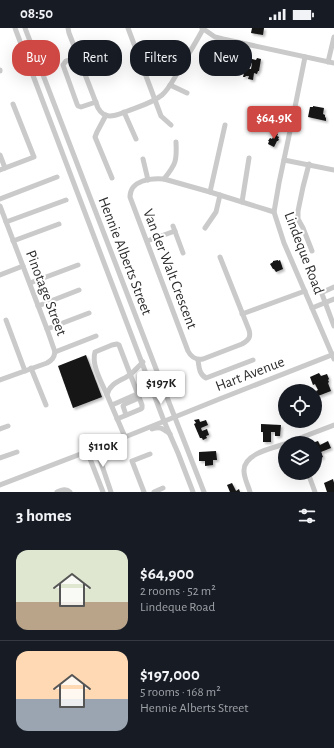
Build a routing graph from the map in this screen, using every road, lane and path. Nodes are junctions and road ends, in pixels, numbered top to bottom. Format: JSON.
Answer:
{"nodes":[{"id":1,"x":15,"y":28,"type":"edge"},
{"id":2,"x":25,"y":28,"type":"edge"},
{"id":3,"x":68,"y":28,"type":"edge"},
{"id":4,"x":128,"y":28,"type":"edge"},
{"id":5,"x":202,"y":29,"type":"edge"},
{"id":6,"x":334,"y":37,"type":"edge"},
{"id":7,"x":72,"y":40,"type":"edge"},
{"id":8,"x":305,"y":57,"type":"junction"},
{"id":9,"x":68,"y":60,"type":"edge"},
{"id":10,"x":331,"y":63,"type":"edge"},
{"id":11,"x":86,"y":76,"type":"edge"},
{"id":12,"x":170,"y":85,"type":"junction"},
{"id":13,"x":187,"y":93,"type":"dead end"},
{"id":14,"x":156,"y":99,"type":"junction"},
{"id":15,"x":96,"y":102,"type":"junction"},
{"id":16,"x":13,"y":104,"type":"dead end"},
{"id":17,"x":124,"y":112,"type":"junction"},
{"id":18,"x":106,"y":116,"type":"junction"},
{"id":19,"x":171,"y":125,"type":"dead end"},
{"id":20,"x":225,"y":125,"type":"dead end"},
{"id":21,"x":136,"y":139,"type":"dead end"},
{"id":22,"x":176,"y":142,"type":"dead end"},
{"id":23,"x":0,"y":155,"type":"edge"},
{"id":24,"x":249,"y":158,"type":"dead end"},
{"id":25,"x":143,"y":159,"type":"dead end"},
{"id":26,"x":284,"y":160,"type":"junction"},
{"id":27,"x":309,"y":164,"type":"junction"},
{"id":28,"x":3,"y":169,"type":"edge"},
{"id":29,"x":334,"y":170,"type":"edge"},
{"id":30,"x":57,"y":177,"type":"dead end"},
{"id":31,"x":112,"y":178,"type":"dead end"},
{"id":32,"x":164,"y":179,"type":"junction"},
{"id":33,"x":148,"y":180,"type":"junction"},
{"id":34,"x":210,"y":192,"type":"junction"},
{"id":35,"x":220,"y":195,"type":"junction"},
{"id":36,"x":0,"y":198,"type":"edge"},
{"id":37,"x":66,"y":200,"type":"dead end"},
{"id":38,"x":242,"y":202,"type":"junction"},
{"id":39,"x":0,"y":206,"type":"edge"},
{"id":40,"x":274,"y":212,"type":"junction"},
{"id":41,"x":6,"y":222,"type":"junction"},
{"id":42,"x":59,"y":224,"type":"dead end"},
{"id":43,"x":205,"y":228,"type":"dead end"},
{"id":44,"x":14,"y":240,"type":"junction"},
{"id":45,"x":147,"y":241,"type":"junction"},
{"id":46,"x":312,"y":251,"type":"dead end"},
{"id":47,"x":183,"y":253,"type":"dead end"},
{"id":48,"x":220,"y":257,"type":"dead end"},
{"id":49,"x":78,"y":265,"type":"dead end"},
{"id":50,"x":23,"y":266,"type":"junction"},
{"id":51,"x":0,"y":274,"type":"edge"},
{"id":52,"x":30,"y":283,"type":"junction"},
{"id":53,"x":334,"y":287,"type":"edge"},
{"id":54,"x":79,"y":290,"type":"dead end"},
{"id":55,"x":305,"y":291,"type":"junction"},
{"id":56,"x":334,"y":299,"type":"edge"},
{"id":57,"x":325,"y":303,"type":"junction"},
{"id":58,"x":38,"y":306,"type":"junction"},
{"id":59,"x":312,"y":308,"type":"junction"},
{"id":60,"x":89,"y":313,"type":"dead end"},
{"id":61,"x":242,"y":314,"type":"junction"},
{"id":62,"x":332,"y":316,"type":"edge"},
{"id":63,"x":6,"y":320,"type":"dead end"},
{"id":64,"x":334,"y":326,"type":"edge"},
{"id":65,"x":47,"y":329,"type":"junction"},
{"id":66,"x":96,"y":336,"type":"dead end"},
{"id":67,"x":55,"y":352,"type":"junction"},
{"id":68,"x":333,"y":356,"type":"edge"},
{"id":69,"x":198,"y":360,"type":"junction"},
{"id":70,"x":253,"y":360,"type":"dead end"},
{"id":71,"x":143,"y":362,"type":"junction"},
{"id":72,"x":31,"y":368,"type":"junction"},
{"id":73,"x":25,"y":371,"type":"junction"},
{"id":74,"x":130,"y":374,"type":"junction"},
{"id":75,"x":0,"y":380,"type":"edge"},
{"id":76,"x":107,"y":395,"type":"junction"},
{"id":77,"x":155,"y":395,"type":"junction"},
{"id":78,"x":138,"y":396,"type":"junction"},
{"id":79,"x":46,"y":405,"type":"dead end"},
{"id":80,"x":112,"y":406,"type":"junction"},
{"id":81,"x":126,"y":415,"type":"junction"},
{"id":82,"x":175,"y":416,"type":"junction"},
{"id":83,"x":117,"y":419,"type":"junction"},
{"id":84,"x":164,"y":420,"type":"junction"},
{"id":85,"x":334,"y":425,"type":"edge"},
{"id":86,"x":8,"y":426,"type":"dead end"},
{"id":87,"x":0,"y":429,"type":"edge"},
{"id":88,"x":171,"y":435,"type":"junction"},
{"id":89,"x":308,"y":436,"type":"edge"},
{"id":90,"x":124,"y":437,"type":"junction"},
{"id":91,"x":278,"y":446,"type":"edge"},
{"id":92,"x":96,"y":448,"type":"junction"},
{"id":93,"x":87,"y":451,"type":"junction"},
{"id":94,"x":17,"y":452,"type":"dead end"},
{"id":95,"x":150,"y":454,"type":"dead end"},
{"id":96,"x":0,"y":458,"type":"edge"},
{"id":97,"x":311,"y":480,"type":"edge"},
{"id":98,"x":0,"y":485,"type":"edge"},
{"id":99,"x":163,"y":488,"type":"dead end"},
{"id":100,"x":57,"y":492,"type":"edge"},
{"id":101,"x":70,"y":492,"type":"edge"},
{"id":102,"x":104,"y":492,"type":"edge"},
{"id":103,"x":111,"y":492,"type":"edge"},
{"id":104,"x":144,"y":492,"type":"edge"},
{"id":105,"x":154,"y":492,"type":"edge"},
{"id":106,"x":193,"y":492,"type":"edge"},
{"id":107,"x":204,"y":492,"type":"edge"},
{"id":108,"x":250,"y":492,"type":"edge"},
{"id":109,"x":315,"y":492,"type":"edge"}],
"edges":[{"from":1,"to":71,"type":"street","name":"Hennie Alberts Street"},
{"from":2,"to":82,"type":"street","name":"Hennie Alberts Street"},
{"from":3,"to":7,"type":"street"},
{"from":4,"to":14,"type":"street"},
{"from":5,"to":8,"type":"street"},
{"from":5,"to":12,"type":"street"},
{"from":6,"to":10,"type":"street"},
{"from":8,"to":10,"type":"street"},
{"from":8,"to":26,"type":"street","name":"Lindeque Road"},
{"from":9,"to":15,"type":"street"},
{"from":11,"to":15,"type":"street"},
{"from":12,"to":13,"type":"street"},
{"from":12,"to":14,"type":"street"},
{"from":14,"to":17,"type":"street"},
{"from":14,"to":19,"type":"street"},
{"from":15,"to":18,"type":"street"},
{"from":16,"to":28,"type":"street"},
{"from":17,"to":18,"type":"street"},
{"from":17,"to":21,"type":"street"},
{"from":18,"to":31,"type":"street"},
{"from":20,"to":34,"type":"street"},
{"from":22,"to":32,"type":"street"},
{"from":23,"to":28,"type":"street"},
{"from":24,"to":38,"type":"street"},
{"from":25,"to":33,"type":"street"},
{"from":26,"to":27,"type":"street"},
{"from":26,"to":40,"type":"street","name":"Lindeque Road"},
{"from":27,"to":29,"type":"street"},
{"from":27,"to":46,"type":"street"},
{"from":30,"to":36,"type":"street"},
{"from":32,"to":33,"type":"street","name":"Van der Walt Crescent"},
{"from":32,"to":34,"type":"street","name":"Van der Walt Crescent"},
{"from":33,"to":45,"type":"street","name":"Van der Walt Crescent"},
{"from":34,"to":35,"type":"street","name":"Van der Walt Crescent"},
{"from":35,"to":38,"type":"street","name":"Van der Walt Crescent"},
{"from":35,"to":43,"type":"street"},
{"from":37,"to":41,"type":"street"},
{"from":38,"to":40,"type":"street","name":"Van der Walt Crescent"},
{"from":39,"to":41,"type":"street","name":"Pinotage Street"},
{"from":40,"to":55,"type":"street","name":"Lindeque Road"},
{"from":41,"to":44,"type":"street","name":"Pinotage Street"},
{"from":42,"to":44,"type":"street"},
{"from":44,"to":50,"type":"street","name":"Pinotage Street"},
{"from":45,"to":47,"type":"street"},
{"from":45,"to":69,"type":"street","name":"Van der Walt Crescent"},
{"from":48,"to":61,"type":"street"},
{"from":49,"to":52,"type":"street"},
{"from":50,"to":51,"type":"street"},
{"from":50,"to":52,"type":"street","name":"Pinotage Street"},
{"from":52,"to":58,"type":"street","name":"Pinotage Street"},
{"from":53,"to":57,"type":"street"},
{"from":54,"to":58,"type":"street"},
{"from":55,"to":59,"type":"street","name":"Lindeque Road"},
{"from":55,"to":61,"type":"street"},
{"from":56,"to":57,"type":"street"},
{"from":57,"to":59,"type":"street"},
{"from":57,"to":62,"type":"street"},
{"from":58,"to":65,"type":"street","name":"Pinotage Street"},
{"from":59,"to":68,"type":"street","name":"Lindeque Road"},
{"from":60,"to":65,"type":"street"},
{"from":61,"to":69,"type":"street"},
{"from":62,"to":64,"type":"street"},
{"from":63,"to":73,"type":"street"},
{"from":65,"to":67,"type":"street","name":"Pinotage Street"},
{"from":66,"to":67,"type":"street"},
{"from":67,"to":72,"type":"street","name":"Pinotage Street"},
{"from":68,"to":82,"type":"street","name":"Hart Avenue"},
{"from":69,"to":70,"type":"street","name":"Van der Walt Crescent"},
{"from":71,"to":74,"type":"street"},
{"from":71,"to":77,"type":"street","name":"Hennie Alberts Street"},
{"from":72,"to":73,"type":"street","name":"Pinotage Street"},
{"from":72,"to":79,"type":"street"},
{"from":73,"to":75,"type":"street","name":"Pinotage Street"},
{"from":74,"to":76,"type":"street"},
{"from":74,"to":76,"type":"street"},
{"from":74,"to":78,"type":"street"},
{"from":76,"to":80,"type":"street"},
{"from":77,"to":78,"type":"street"},
{"from":77,"to":84,"type":"street","name":"Hennie Alberts Street"},
{"from":78,"to":80,"type":"street"},
{"from":78,"to":81,"type":"street"},
{"from":78,"to":81,"type":"street"},
{"from":80,"to":83,"type":"street"},
{"from":81,"to":83,"type":"street"},
{"from":82,"to":84,"type":"street","name":"Hart Avenue"},
{"from":82,"to":107,"type":"street","name":"Hennie Alberts Street"},
{"from":83,"to":90,"type":"street"},
{"from":84,"to":88,"type":"street","name":"Hennie Alberts Street"},
{"from":84,"to":90,"type":"street","name":"Hart Avenue"},
{"from":85,"to":89,"type":"street"},
{"from":86,"to":87,"type":"street"},
{"from":88,"to":90,"type":"street"},
{"from":88,"to":106,"type":"street","name":"Hennie Alberts Street"},
{"from":90,"to":92,"type":"street"},
{"from":91,"to":108,"type":"street"},
{"from":92,"to":93,"type":"street"},
{"from":92,"to":103,"type":"street"},
{"from":93,"to":98,"type":"street"},
{"from":93,"to":102,"type":"street"},
{"from":94,"to":96,"type":"street"},
{"from":95,"to":104,"type":"street"},
{"from":97,"to":109,"type":"street"},
{"from":99,"to":105,"type":"street"},
{"from":100,"to":101,"type":"street"}]}
